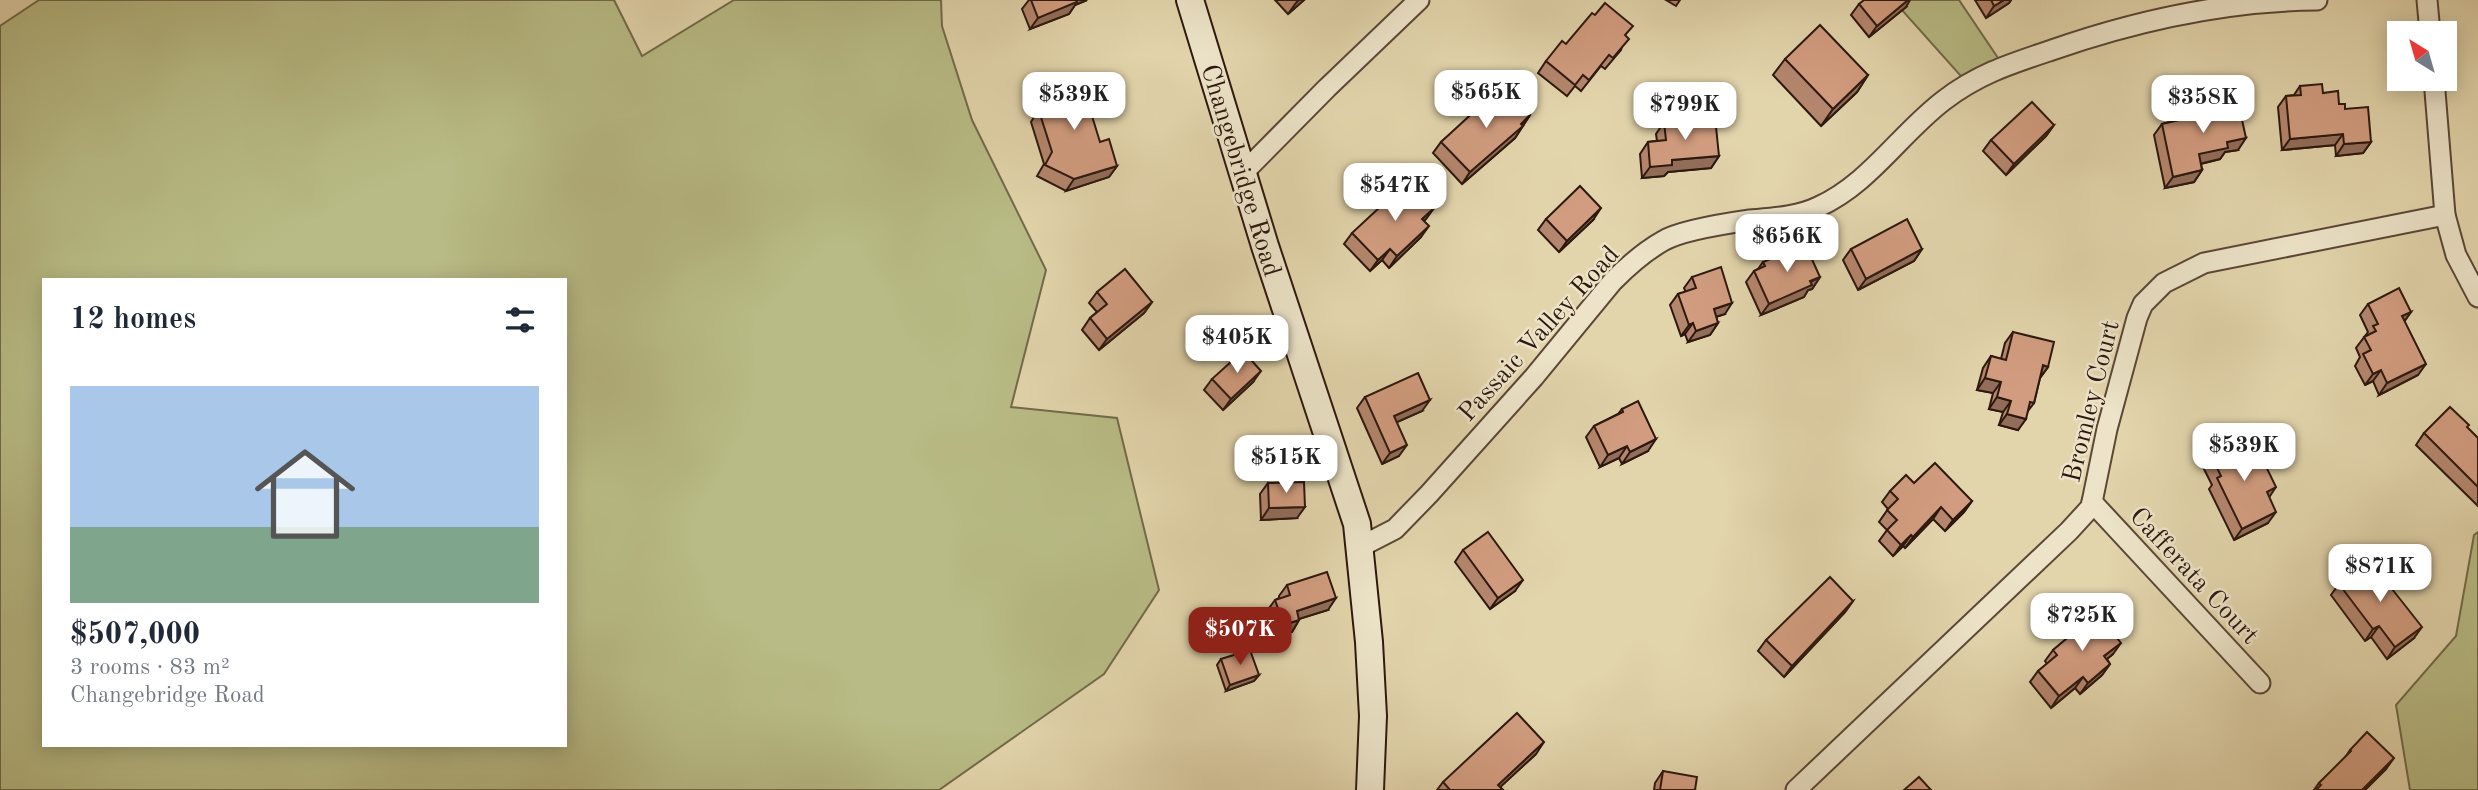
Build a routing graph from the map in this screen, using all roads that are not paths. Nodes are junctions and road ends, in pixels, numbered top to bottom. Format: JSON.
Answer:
{"nodes":[{"id":1,"x":1190,"y":0,"type":"edge"},
{"id":2,"x":1419,"y":0,"type":"edge"},
{"id":3,"x":2317,"y":0,"type":"edge"},
{"id":4,"x":2427,"y":0,"type":"edge"},
{"id":5,"x":2429,"y":21,"type":"edge"},
{"id":6,"x":2435,"y":91,"type":"edge"},
{"id":7,"x":1243,"y":173,"type":"junction"},
{"id":8,"x":2445,"y":215,"type":"junction"},
{"id":9,"x":2478,"y":297,"type":"edge"},
{"id":10,"x":2092,"y":502,"type":"junction"},
{"id":11,"x":1360,"y":547,"type":"junction"},
{"id":12,"x":2260,"y":683,"type":"dead end"},
{"id":13,"x":1370,"y":790,"type":"edge"},
{"id":14,"x":1796,"y":790,"type":"edge"}],
"edges":[{"from":1,"to":7,"type":"main road","name":"Changebridge Road"},
{"from":2,"to":7,"type":"street"},
{"from":3,"to":11,"type":"street","name":"Passaic Valley Road"},
{"from":4,"to":5,"type":"street"},
{"from":6,"to":8,"type":"street"},
{"from":7,"to":11,"type":"main road","name":"Changebridge Road"},
{"from":8,"to":9,"type":"street"},
{"from":8,"to":10,"type":"street","name":"Bromley Court"},
{"from":10,"to":12,"type":"street","name":"Cafferata Court"},
{"from":10,"to":14,"type":"street","name":"Bromley Court"},
{"from":11,"to":13,"type":"main road","name":"Changebridge Road"}]}
